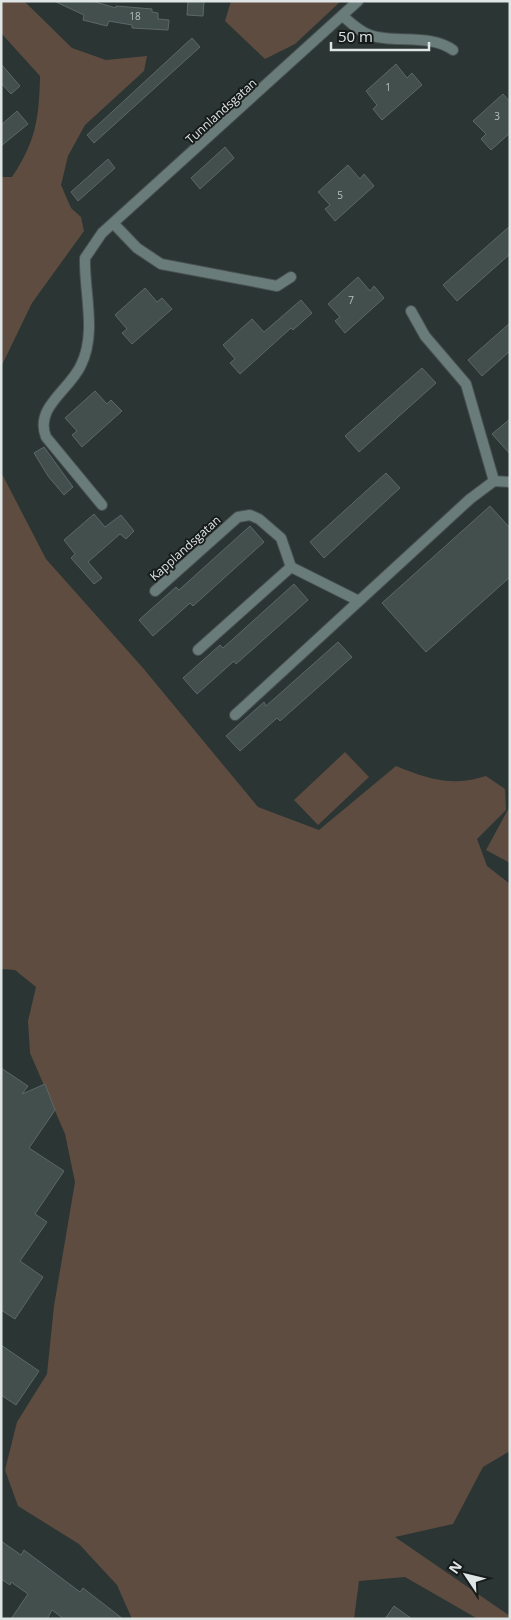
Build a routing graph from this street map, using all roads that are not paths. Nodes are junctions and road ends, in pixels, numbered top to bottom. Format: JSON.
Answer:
{"nodes":[{"id":1,"x":358,"y":1,"type":"edge"},
{"id":2,"x":344,"y":16,"type":"junction"},
{"id":3,"x":453,"y":50,"type":"dead end"},
{"id":4,"x":113,"y":223,"type":"junction"},
{"id":5,"x":291,"y":277,"type":"dead end"},
{"id":6,"x":411,"y":311,"type":"dead end"},
{"id":7,"x":494,"y":481,"type":"junction"},
{"id":8,"x":510,"y":482,"type":"edge"},
{"id":9,"x":102,"y":505,"type":"dead end"},
{"id":10,"x":291,"y":567,"type":"junction"},
{"id":11,"x":155,"y":591,"type":"dead end"},
{"id":12,"x":359,"y":602,"type":"junction"},
{"id":13,"x":198,"y":650,"type":"dead end"},
{"id":14,"x":235,"y":714,"type":"dead end"}],
"edges":[{"from":1,"to":2,"type":"street","name":"Tunnlandsgatan"},
{"from":2,"to":3,"type":"street"},
{"from":2,"to":4,"type":"street","name":"Tunnlandsgatan"},
{"from":4,"to":5,"type":"street"},
{"from":4,"to":9,"type":"street","name":"Tunnlandsgatan"},
{"from":6,"to":7,"type":"street"},
{"from":7,"to":8,"type":"street"},
{"from":7,"to":12,"type":"street"},
{"from":10,"to":11,"type":"street","name":"Kapplandsgatan"},
{"from":10,"to":12,"type":"street"},
{"from":10,"to":13,"type":"street"},
{"from":12,"to":14,"type":"street"}]}
